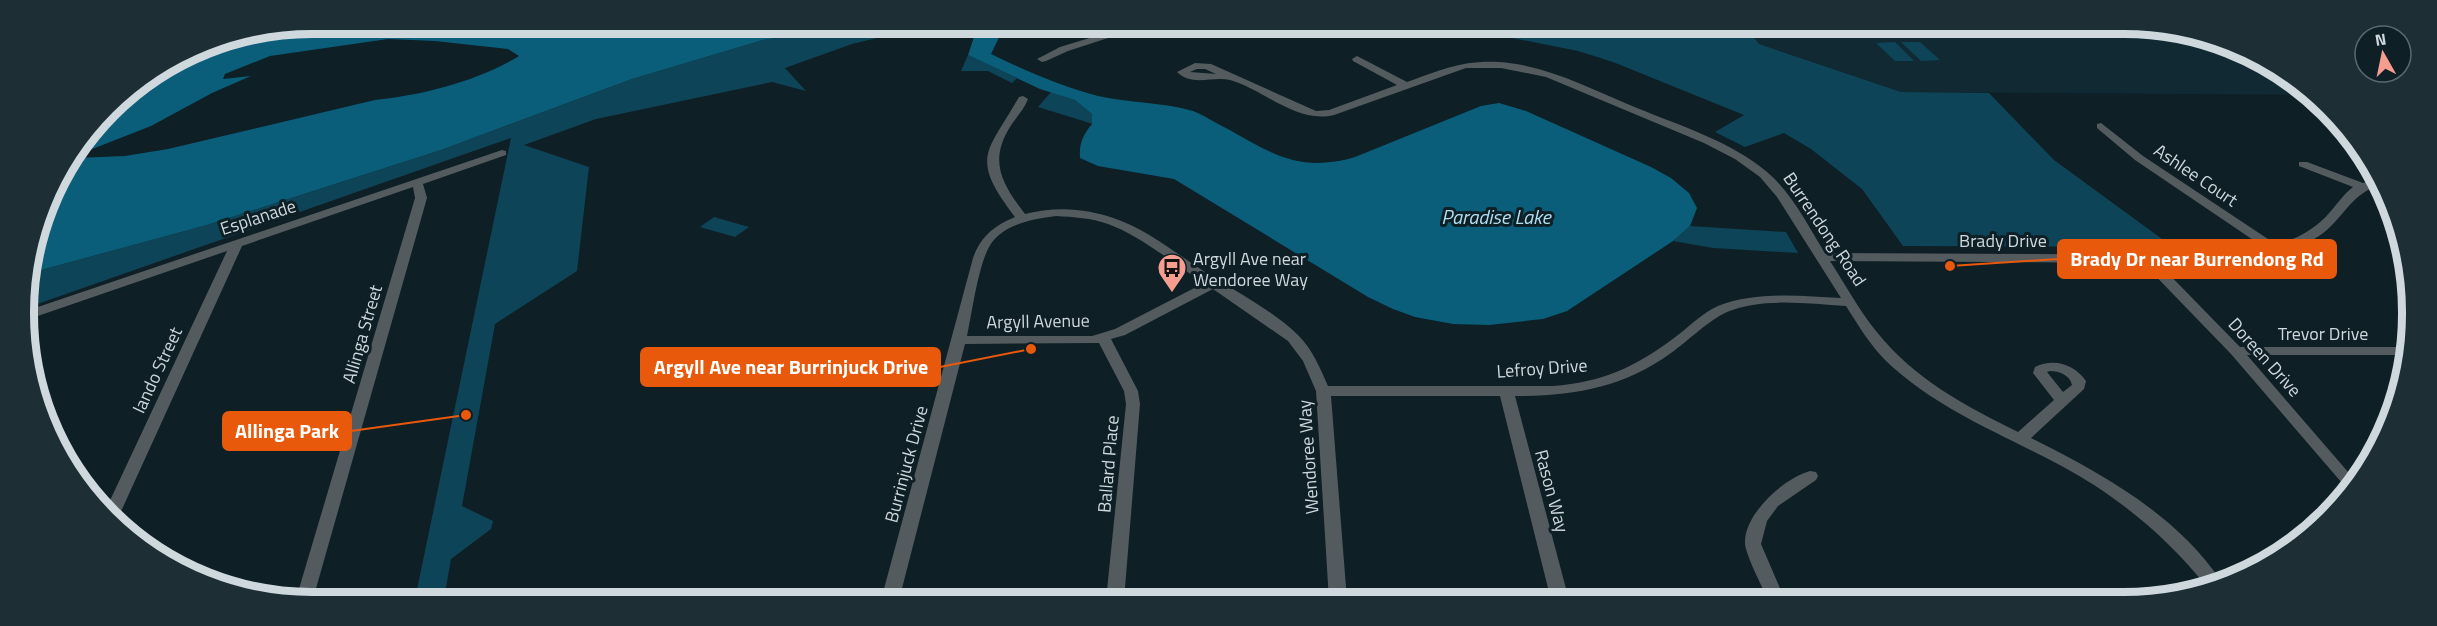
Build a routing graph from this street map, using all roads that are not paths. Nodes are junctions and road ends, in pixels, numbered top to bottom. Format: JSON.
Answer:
{"nodes":[{"id":1,"x":1113,"y":34,"type":"edge"},
{"id":2,"x":1042,"y":59,"type":"dead end"},
{"id":3,"x":1357,"y":59,"type":"dead end"},
{"id":4,"x":1233,"y":77,"type":"dead end"},
{"id":5,"x":1406,"y":86,"type":"junction"},
{"id":6,"x":1023,"y":99,"type":"dead end"},
{"id":7,"x":2102,"y":126,"type":"dead end"},
{"id":8,"x":502,"y":153,"type":"dead end"},
{"id":9,"x":2303,"y":164,"type":"dead end"},
{"id":10,"x":416,"y":184,"type":"junction"},
{"id":11,"x":2371,"y":185,"type":"edge"},
{"id":12,"x":2363,"y":187,"type":"junction"},
{"id":13,"x":1023,"y":219,"type":"junction"},
{"id":14,"x":237,"y":243,"type":"junction"},
{"id":15,"x":2275,"y":249,"type":"junction"},
{"id":16,"x":1822,"y":257,"type":"junction"},
{"id":17,"x":2146,"y":258,"type":"junction"},
{"id":18,"x":1213,"y":284,"type":"junction"},
{"id":19,"x":1850,"y":302,"type":"junction"},
{"id":20,"x":34,"y":313,"type":"edge"},
{"id":21,"x":1104,"y":338,"type":"junction"},
{"id":22,"x":959,"y":340,"type":"junction"},
{"id":23,"x":2235,"y":351,"type":"junction"},
{"id":24,"x":2400,"y":351,"type":"edge"},
{"id":25,"x":1323,"y":391,"type":"junction"},
{"id":26,"x":1506,"y":391,"type":"junction"},
{"id":27,"x":2061,"y":399,"type":"dead end"},
{"id":28,"x":2020,"y":439,"type":"junction"},
{"id":29,"x":1810,"y":476,"type":"dead end"},
{"id":30,"x":2348,"y":479,"type":"edge"},
{"id":31,"x":115,"y":508,"type":"edge"},
{"id":32,"x":2209,"y":578,"type":"edge"},
{"id":33,"x":307,"y":592,"type":"edge"},
{"id":34,"x":892,"y":592,"type":"edge"},
{"id":35,"x":1116,"y":592,"type":"edge"},
{"id":36,"x":1337,"y":592,"type":"edge"},
{"id":37,"x":1558,"y":592,"type":"edge"},
{"id":38,"x":1774,"y":592,"type":"edge"}],
"edges":[{"from":1,"to":2,"type":"street"},
{"from":3,"to":5,"type":"street"},
{"from":4,"to":5,"type":"street","name":"Burrendong Road"},
{"from":5,"to":16,"type":"street","name":"Burrendong Road"},
{"from":6,"to":13,"type":"street"},
{"from":7,"to":15,"type":"street","name":"Ashlee Court"},
{"from":8,"to":10,"type":"street","name":"Esplanade"},
{"from":9,"to":12,"type":"street"},
{"from":10,"to":14,"type":"street","name":"Esplanade"},
{"from":10,"to":33,"type":"street","name":"Allinga Street"},
{"from":11,"to":12,"type":"street","name":"Brady Drive"},
{"from":12,"to":15,"type":"street","name":"Brady Drive"},
{"from":13,"to":18,"type":"street","name":"Wendoree Way"},
{"from":13,"to":22,"type":"street","name":"Burrinjuck Drive"},
{"from":14,"to":20,"type":"street","name":"Esplanade"},
{"from":14,"to":31,"type":"street","name":"Iando Street"},
{"from":15,"to":17,"type":"street","name":"Brady Drive"},
{"from":16,"to":17,"type":"street","name":"Brady Drive"},
{"from":16,"to":19,"type":"street","name":"Burrendong Road"},
{"from":17,"to":23,"type":"street","name":"Doreen Drive"},
{"from":18,"to":21,"type":"street","name":"Argyll Avenue"},
{"from":18,"to":25,"type":"street","name":"Wendoree Way"},
{"from":19,"to":26,"type":"street","name":"Lefroy Drive"},
{"from":19,"to":28,"type":"street","name":"Burrendong Road"},
{"from":21,"to":22,"type":"street","name":"Argyll Avenue"},
{"from":21,"to":35,"type":"street","name":"Ballard Place"},
{"from":22,"to":34,"type":"street","name":"Burrinjuck Drive"},
{"from":23,"to":24,"type":"street","name":"Trevor Drive"},
{"from":23,"to":30,"type":"street","name":"Doreen Drive"},
{"from":25,"to":26,"type":"street","name":"Lefroy Drive"},
{"from":25,"to":36,"type":"street","name":"Wendoree Way"},
{"from":26,"to":37,"type":"street","name":"Rason Way"},
{"from":27,"to":28,"type":"street"},
{"from":28,"to":32,"type":"street","name":"Burrendong Road"},
{"from":29,"to":38,"type":"street"}]}
